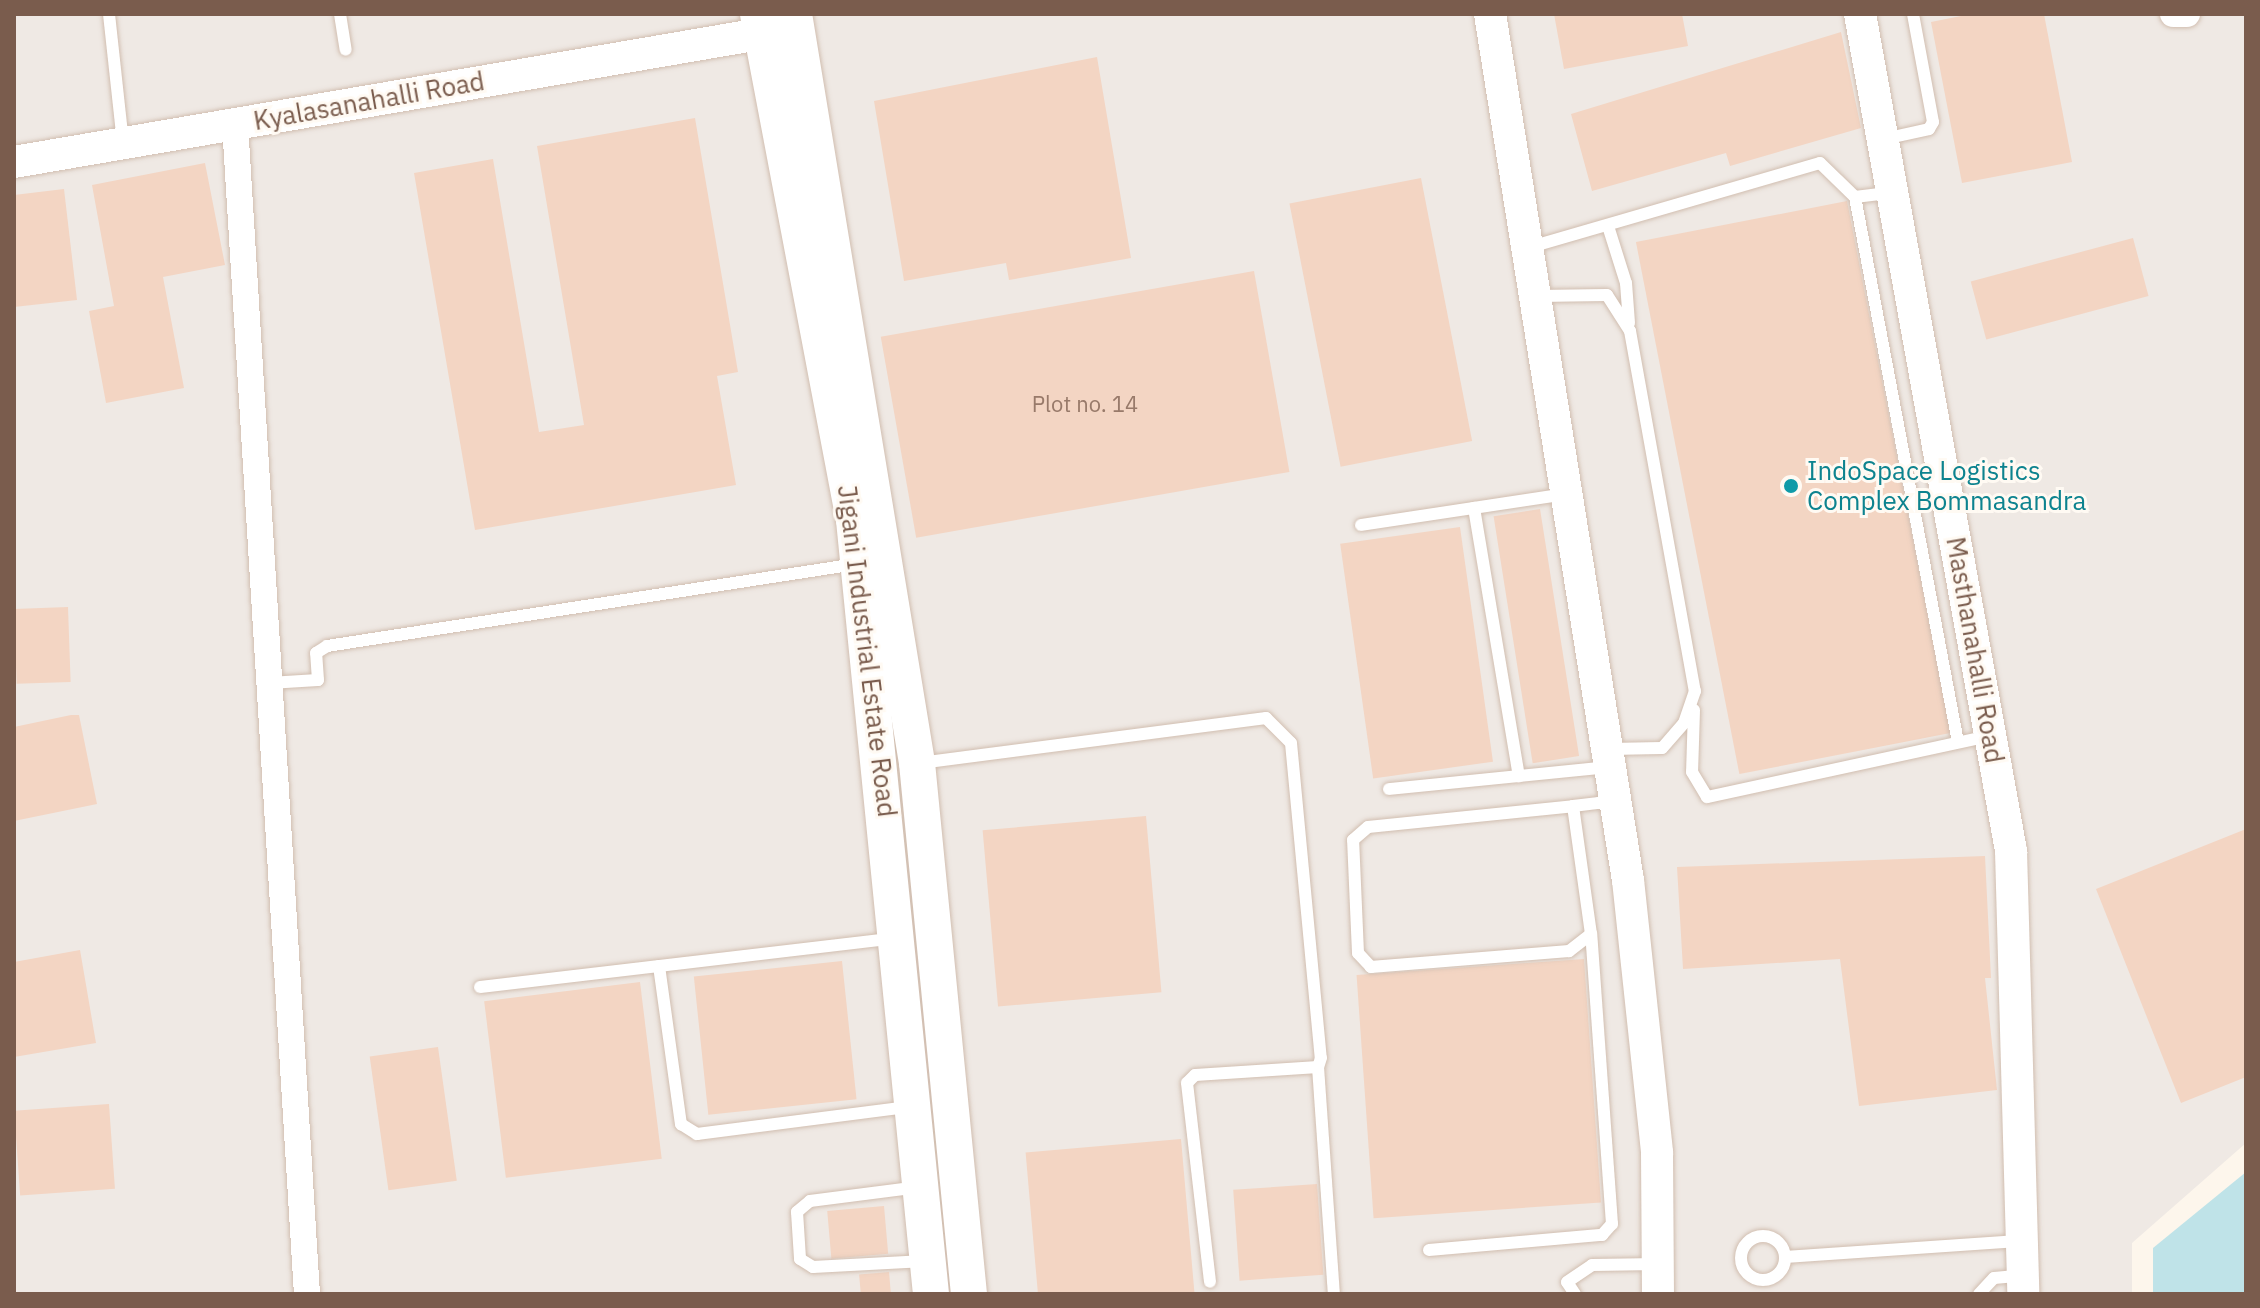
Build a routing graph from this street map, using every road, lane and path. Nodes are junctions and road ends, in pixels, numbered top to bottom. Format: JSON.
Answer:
{"nodes":[{"id":1,"x":109,"y":14,"type":"edge"},
{"id":2,"x":340,"y":14,"type":"edge"},
{"id":3,"x":1490,"y":14,"type":"edge"},
{"id":4,"x":1860,"y":14,"type":"edge"},
{"id":5,"x":1913,"y":14,"type":"edge"},
{"id":6,"x":2173,"y":14,"type":"edge"},
{"id":7,"x":2187,"y":14,"type":"edge"},
{"id":8,"x":800,"y":16,"type":"edge"},
{"id":9,"x":746,"y":25,"type":"edge"},
{"id":10,"x":346,"y":50,"type":"dead end"},
{"id":11,"x":235,"y":124,"type":"junction"},
{"id":12,"x":1883,"y":139,"type":"junction"},
{"id":13,"x":123,"y":142,"type":"junction"},
{"id":14,"x":14,"y":162,"type":"edge"},
{"id":15,"x":1893,"y":192,"type":"junction"},
{"id":16,"x":1855,"y":197,"type":"junction"},
{"id":17,"x":1608,"y":226,"type":"junction"},
{"id":18,"x":1527,"y":248,"type":"junction"},
{"id":19,"x":1537,"y":296,"type":"junction"},
{"id":20,"x":1630,"y":331,"type":"junction"},
{"id":21,"x":1570,"y":494,"type":"junction"},
{"id":22,"x":1474,"y":508,"type":"junction"},
{"id":23,"x":1361,"y":525,"type":"dead end"},
{"id":24,"x":860,"y":563,"type":"junction"},
{"id":25,"x":1980,"y":675,"type":"junction"},
{"id":26,"x":1946,"y":679,"type":"junction"},
{"id":27,"x":269,"y":683,"type":"junction"},
{"id":28,"x":1695,"y":691,"type":"junction"},
{"id":29,"x":1990,"y":736,"type":"junction"},
{"id":30,"x":1958,"y":742,"type":"junction"},
{"id":31,"x":1610,"y":757,"type":"junction"},
{"id":32,"x":917,"y":763,"type":"junction"},
{"id":33,"x":1519,"y":776,"type":"junction"},
{"id":34,"x":1389,"y":789,"type":"dead end"},
{"id":35,"x":1616,"y":801,"type":"junction"},
{"id":36,"x":1573,"y":806,"type":"junction"},
{"id":37,"x":1591,"y":934,"type":"junction"},
{"id":38,"x":901,"y":937,"type":"junction"},
{"id":39,"x":659,"y":966,"type":"junction"},
{"id":40,"x":480,"y":987,"type":"dead end"},
{"id":41,"x":1318,"y":1067,"type":"junction"},
{"id":42,"x":915,"y":1107,"type":"junction"},
{"id":43,"x":922,"y":1186,"type":"junction"},
{"id":44,"x":2022,"y":1241,"type":"junction"},
{"id":45,"x":1429,"y":1250,"type":"dead end"},
{"id":46,"x":1785,"y":1257,"type":"dead end"},
{"id":47,"x":930,"y":1278,"type":"edge"},
{"id":48,"x":1658,"y":1279,"type":"edge"},
{"id":49,"x":1210,"y":1282,"type":"dead end"},
{"id":50,"x":2023,"y":1285,"type":"edge"},
{"id":51,"x":307,"y":1294,"type":"edge"},
{"id":52,"x":969,"y":1294,"type":"edge"},
{"id":53,"x":1334,"y":1294,"type":"edge"},
{"id":54,"x":1575,"y":1294,"type":"edge"},
{"id":55,"x":1979,"y":1294,"type":"edge"}],
"edges":[{"from":1,"to":13,"type":"lane"},
{"from":2,"to":10,"type":"lane"},
{"from":3,"to":18,"type":"street"},
{"from":4,"to":12,"type":"street","name":"Masthanahalli Road"},
{"from":5,"to":12,"type":"lane"},
{"from":6,"to":7,"type":"street"},
{"from":8,"to":9,"type":"street","name":"Kyalasanahalli Road"},
{"from":8,"to":32,"type":"main road","name":"Jigani Industrial Estate Road"},
{"from":9,"to":11,"type":"street","name":"Kyalasanahalli Road"},
{"from":9,"to":24,"type":"main road","name":"Jigani Industrial Estate Road"},
{"from":11,"to":13,"type":"street","name":"Kyalasanahalli Road"},
{"from":11,"to":27,"type":"street"},
{"from":12,"to":15,"type":"street","name":"Masthanahalli Road"},
{"from":13,"to":14,"type":"street","name":"Kyalasanahalli Road"},
{"from":15,"to":16,"type":"lane"},
{"from":15,"to":25,"type":"street","name":"Masthanahalli Road"},
{"from":16,"to":17,"type":"lane"},
{"from":16,"to":26,"type":"lane"},
{"from":17,"to":18,"type":"lane"},
{"from":17,"to":20,"type":"lane"},
{"from":18,"to":19,"type":"street"},
{"from":19,"to":20,"type":"lane"},
{"from":19,"to":21,"type":"street"},
{"from":20,"to":28,"type":"lane"},
{"from":21,"to":22,"type":"lane"},
{"from":21,"to":31,"type":"street"},
{"from":22,"to":23,"type":"lane"},
{"from":22,"to":33,"type":"lane"},
{"from":24,"to":27,"type":"lane"},
{"from":24,"to":38,"type":"main road","name":"Jigani Industrial Estate Road"},
{"from":25,"to":26,"type":"lane"},
{"from":25,"to":29,"type":"street","name":"Masthanahalli Road"},
{"from":26,"to":30,"type":"lane"},
{"from":27,"to":51,"type":"street"},
{"from":28,"to":30,"type":"lane"},
{"from":28,"to":31,"type":"lane"},
{"from":29,"to":30,"type":"lane"},
{"from":29,"to":44,"type":"street","name":"Masthanahalli Road"},
{"from":31,"to":33,"type":"lane"},
{"from":31,"to":35,"type":"street"},
{"from":32,"to":41,"type":"lane"},
{"from":32,"to":52,"type":"main road","name":"Jigani Industrial Estate Road"},
{"from":33,"to":34,"type":"lane"},
{"from":35,"to":36,"type":"lane"},
{"from":35,"to":48,"type":"street"},
{"from":36,"to":37,"type":"lane"},
{"from":36,"to":37,"type":"lane"},
{"from":37,"to":45,"type":"lane"},
{"from":38,"to":39,"type":"lane"},
{"from":38,"to":42,"type":"main road","name":"Jigani Industrial Estate Road"},
{"from":39,"to":40,"type":"lane"},
{"from":39,"to":42,"type":"lane"},
{"from":41,"to":49,"type":"lane"},
{"from":41,"to":53,"type":"lane"},
{"from":42,"to":43,"type":"main road","name":"Jigani Industrial Estate Road"},
{"from":43,"to":47,"type":"main road","name":"Jigani Industrial Estate Road"},
{"from":43,"to":47,"type":"lane"},
{"from":44,"to":46,"type":"lane"},
{"from":44,"to":50,"type":"street","name":"Masthanahalli Road"},
{"from":48,"to":54,"type":"lane"},
{"from":50,"to":55,"type":"lane"}]}
